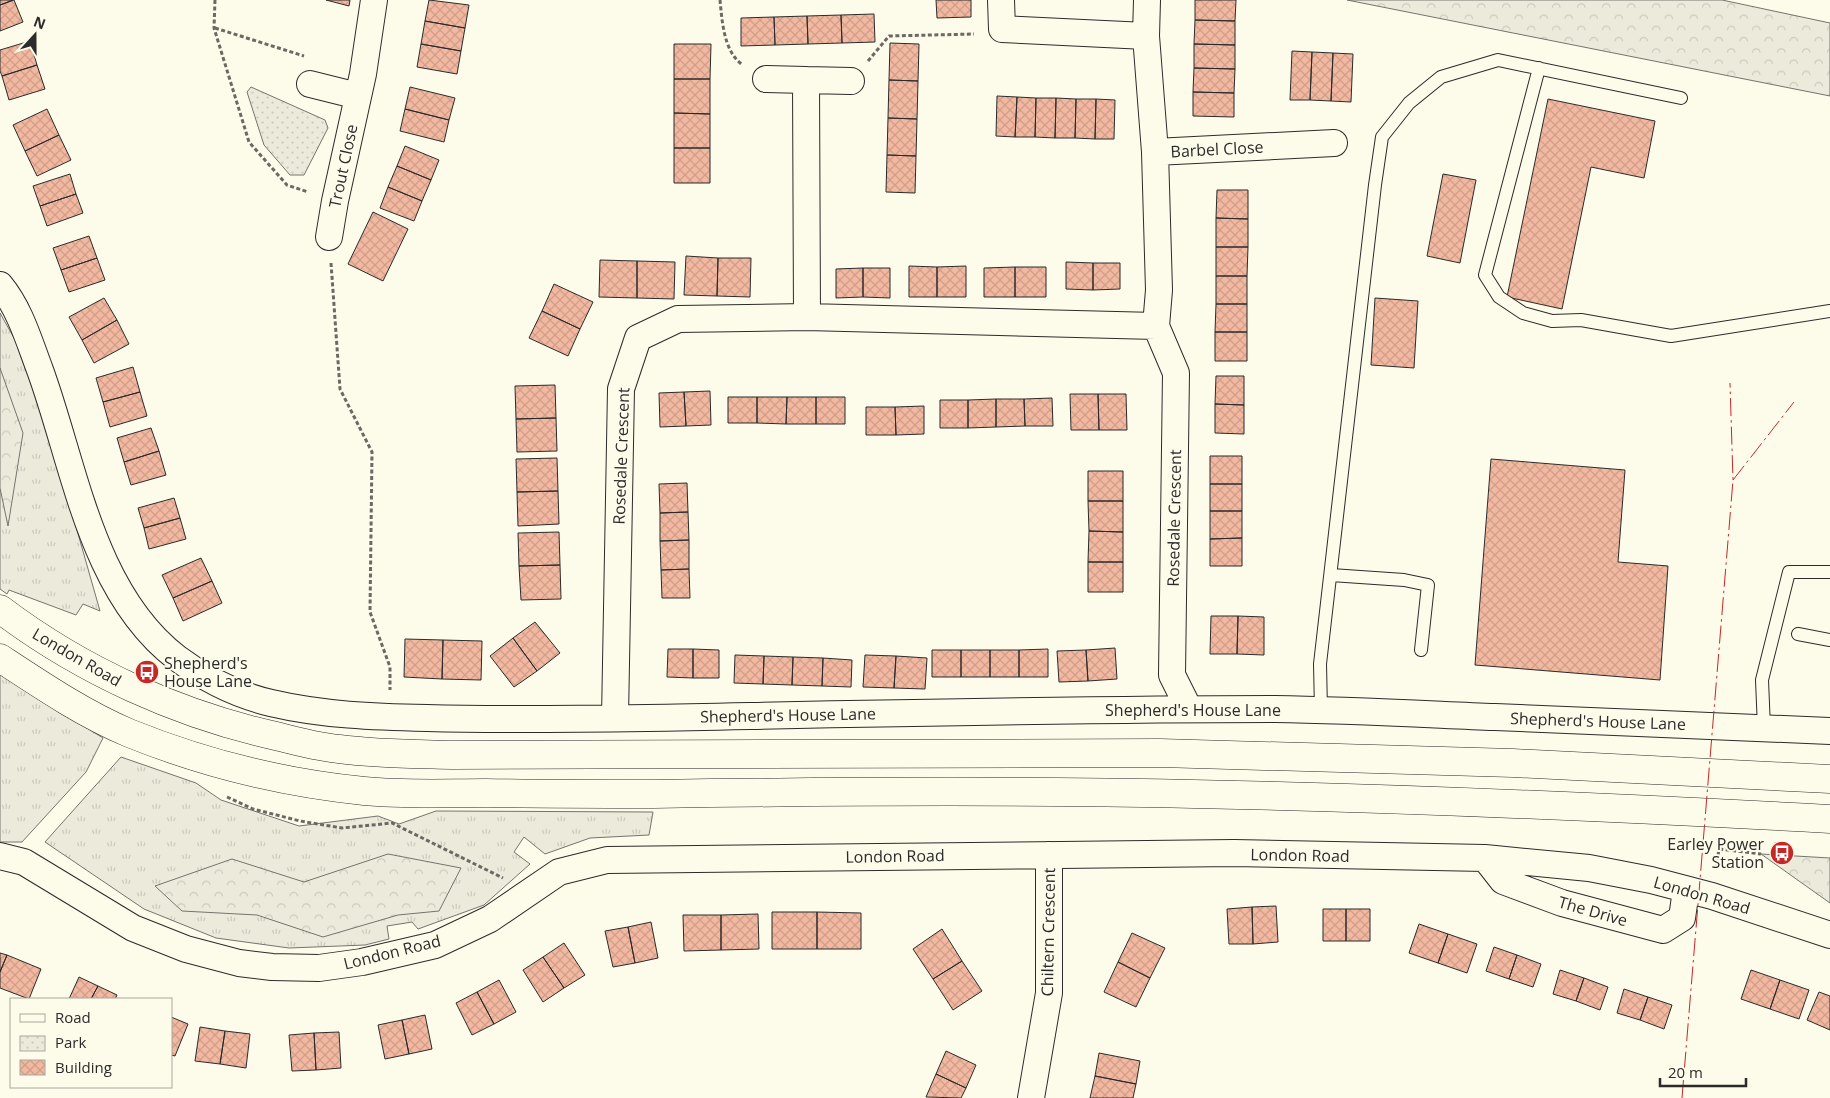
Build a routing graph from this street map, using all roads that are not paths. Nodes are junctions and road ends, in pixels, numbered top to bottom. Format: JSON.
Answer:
{"nodes":[{"id":1,"x":374,"y":0,"type":"edge"},
{"id":2,"x":1002,"y":0,"type":"edge"},
{"id":3,"x":1148,"y":0,"type":"edge"},
{"id":4,"x":1146,"y":36,"type":"junction"},
{"id":5,"x":1539,"y":68,"type":"junction"},
{"id":6,"x":766,"y":79,"type":"road end"},
{"id":7,"x":806,"y":80,"type":"junction"},
{"id":8,"x":851,"y":81,"type":"road end"},
{"id":9,"x":310,"y":84,"type":"dead end"},
{"id":10,"x":358,"y":96,"type":"junction"},
{"id":11,"x":1681,"y":98,"type":"dead end"},
{"id":12,"x":1334,"y":143,"type":"dead end"},
{"id":13,"x":1155,"y":152,"type":"junction"},
{"id":14,"x":329,"y":238,"type":"road end"},
{"id":15,"x":0,"y":285,"type":"edge"},
{"id":16,"x":1830,"y":311,"type":"edge"},
{"id":17,"x":806,"y":318,"type":"junction"},
{"id":18,"x":1156,"y":326,"type":"junction"},
{"id":19,"x":1830,"y":572,"type":"edge"},
{"id":20,"x":1331,"y":575,"type":"junction"},
{"id":21,"x":0,"y":609,"type":"edge"},
{"id":22,"x":1798,"y":634,"type":"dead end"},
{"id":23,"x":1830,"y":640,"type":"edge"},
{"id":24,"x":1421,"y":650,"type":"dead end"},
{"id":25,"x":0,"y":658,"type":"edge"},
{"id":26,"x":1190,"y":709,"type":"junction"},
{"id":27,"x":1321,"y":710,"type":"junction"},
{"id":28,"x":615,"y":718,"type":"junction"},
{"id":29,"x":1764,"y":728,"type":"junction"},
{"id":30,"x":1830,"y":731,"type":"edge"},
{"id":31,"x":1830,"y":779,"type":"edge"},
{"id":32,"x":1830,"y":819,"type":"edge"},
{"id":33,"x":1049,"y":855,"type":"junction"},
{"id":34,"x":0,"y":856,"type":"edge"},
{"id":35,"x":1485,"y":858,"type":"junction"},
{"id":36,"x":1686,"y":890,"type":"junction"},
{"id":37,"x":1830,"y":935,"type":"edge"},
{"id":38,"x":1031,"y":1098,"type":"edge"}],
"edges":[{"from":1,"to":10,"type":"street","name":"Trout Close"},
{"from":2,"to":4,"type":"street"},
{"from":3,"to":4,"type":"street","name":"Barbel Close"},
{"from":4,"to":13,"type":"street","name":"Barbel Close"},
{"from":5,"to":11,"type":"lane"},
{"from":5,"to":16,"type":"lane"},
{"from":5,"to":20,"type":"lane"},
{"from":6,"to":7,"type":"street"},
{"from":7,"to":8,"type":"street"},
{"from":7,"to":17,"type":"street"},
{"from":9,"to":10,"type":"street"},
{"from":10,"to":14,"type":"street","name":"Trout Close"},
{"from":12,"to":13,"type":"street","name":"Barbel Close"},
{"from":13,"to":18,"type":"street","name":"Rosedale Crescent"},
{"from":15,"to":28,"type":"street","name":"Shepherd's House Lane"},
{"from":17,"to":18,"type":"street","name":"Rosedale Crescent"},
{"from":17,"to":28,"type":"street","name":"Rosedale Crescent"},
{"from":18,"to":26,"type":"street","name":"Rosedale Crescent"},
{"from":19,"to":29,"type":"lane"},
{"from":20,"to":24,"type":"lane"},
{"from":20,"to":27,"type":"lane"},
{"from":21,"to":31,"type":"main road","name":"London Road"},
{"from":22,"to":23,"type":"lane"},
{"from":25,"to":32,"type":"main road"},
{"from":26,"to":27,"type":"street","name":"Shepherd's House Lane"},
{"from":26,"to":28,"type":"street","name":"Shepherd's House Lane"},
{"from":27,"to":29,"type":"street","name":"Shepherd's House Lane"},
{"from":29,"to":30,"type":"street","name":"Shepherd's House Lane"},
{"from":33,"to":34,"type":"street","name":"London Road"},
{"from":33,"to":35,"type":"street","name":"London Road"},
{"from":33,"to":38,"type":"street","name":"Chiltern Crescent"},
{"from":35,"to":36,"type":"street","name":"London Road"},
{"from":35,"to":36,"type":"street","name":"The Drive"},
{"from":36,"to":37,"type":"street","name":"London Road"}]}
